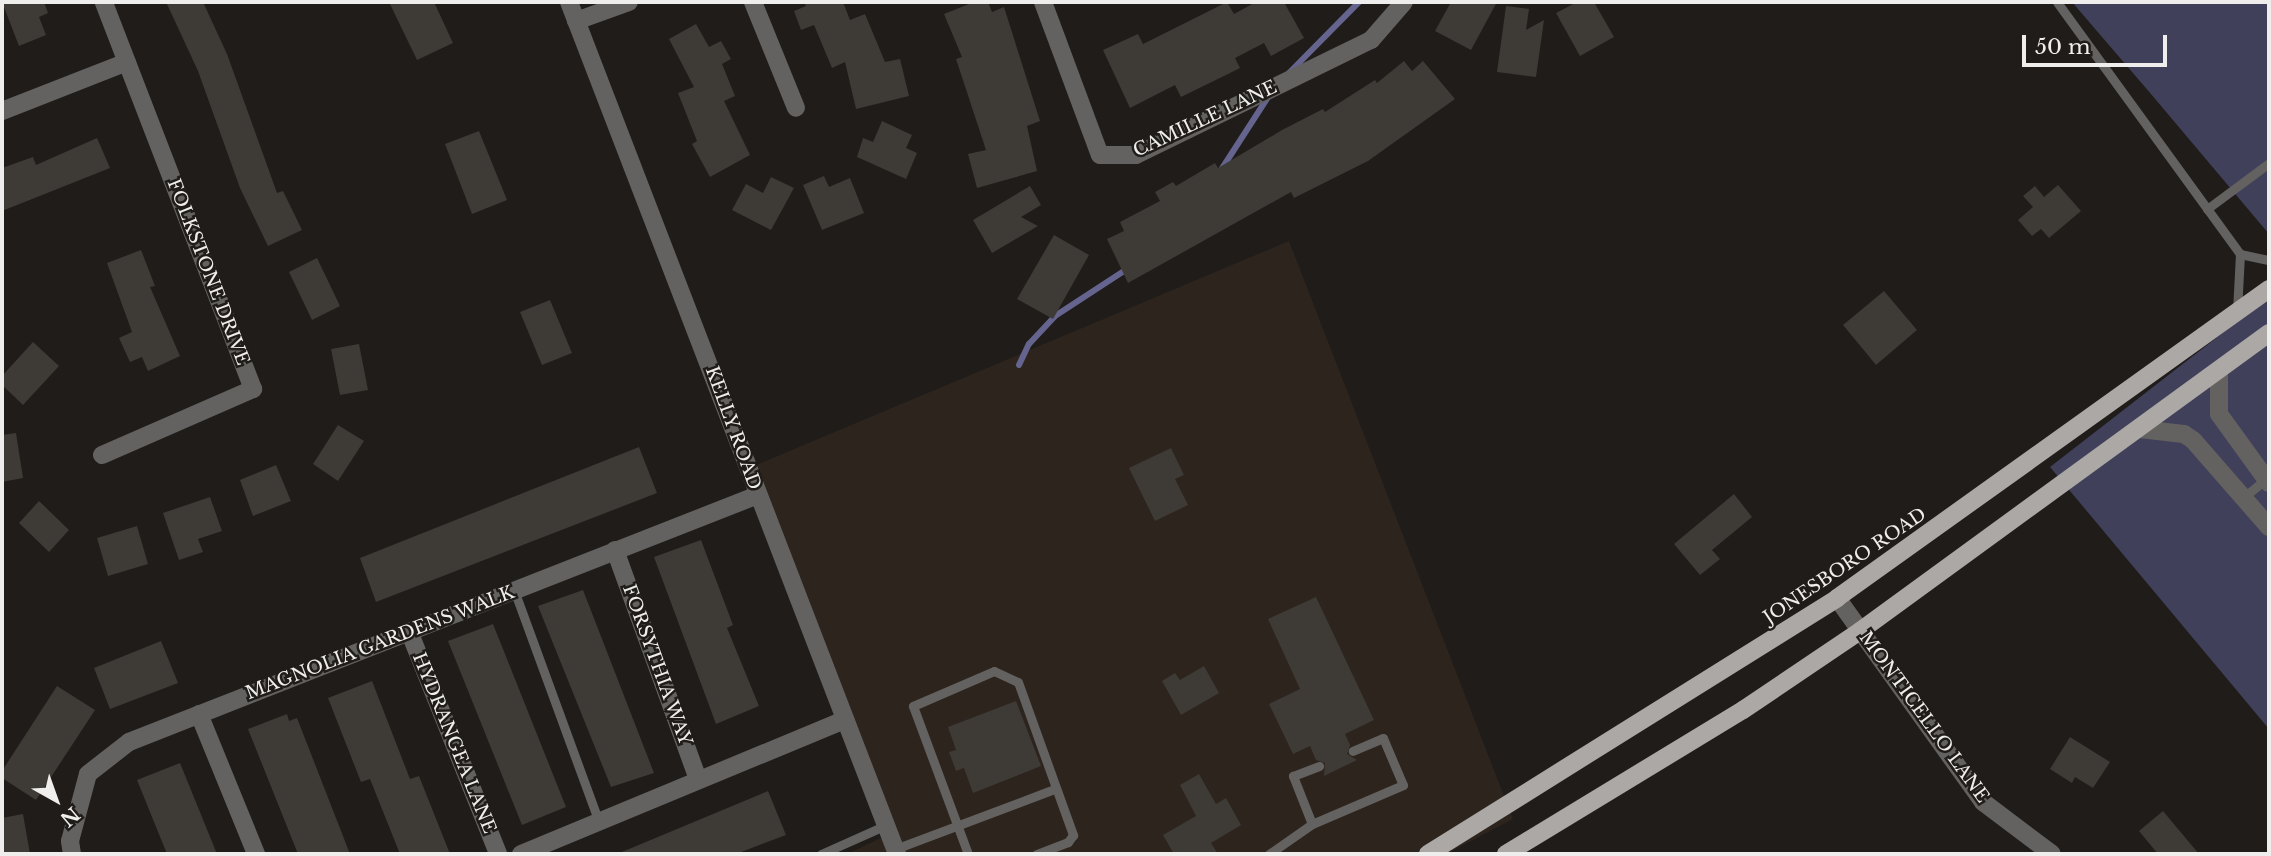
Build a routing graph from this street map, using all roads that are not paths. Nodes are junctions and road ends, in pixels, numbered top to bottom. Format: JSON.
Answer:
{"nodes":[{"id":1,"x":104,"y":2,"type":"edge"},
{"id":2,"x":569,"y":2,"type":"edge"},
{"id":3,"x":629,"y":2,"type":"edge"},
{"id":4,"x":752,"y":2,"type":"edge"},
{"id":5,"x":1043,"y":2,"type":"edge"},
{"id":6,"x":1404,"y":2,"type":"edge"},
{"id":7,"x":2057,"y":2,"type":"edge"},
{"id":8,"x":576,"y":21,"type":"junction"},
{"id":9,"x":127,"y":62,"type":"junction"},
{"id":10,"x":796,"y":108,"type":"dead end"},
{"id":11,"x":2,"y":111,"type":"edge"},
{"id":12,"x":2269,"y":163,"type":"edge"},
{"id":13,"x":2207,"y":209,"type":"junction"},
{"id":14,"x":2240,"y":254,"type":"junction"},
{"id":15,"x":2269,"y":260,"type":"edge"},
{"id":16,"x":2269,"y":289,"type":"edge"},
{"id":17,"x":2237,"y":313,"type":"junction"},
{"id":18,"x":2269,"y":333,"type":"edge"},
{"id":19,"x":2219,"y":370,"type":"junction"},
{"id":20,"x":2140,"y":429,"type":"junction"},
{"id":21,"x":102,"y":455,"type":"dead end"},
{"id":22,"x":2268,"y":481,"type":"edge"},
{"id":23,"x":758,"y":495,"type":"junction"},
{"id":24,"x":2243,"y":498,"type":"junction"},
{"id":25,"x":2269,"y":527,"type":"edge"},
{"id":26,"x":615,"y":550,"type":"junction"},
{"id":27,"x":514,"y":590,"type":"junction"},
{"id":28,"x":1837,"y":598,"type":"junction"},
{"id":29,"x":410,"y":631,"type":"junction"},
{"id":30,"x":1860,"y":631,"type":"junction"},
{"id":31,"x":199,"y":714,"type":"junction"},
{"id":32,"x":845,"y":720,"type":"junction"},
{"id":33,"x":1353,"y":751,"type":"dead end"},
{"id":34,"x":1319,"y":766,"type":"dead end"},
{"id":35,"x":698,"y":779,"type":"junction"},
{"id":36,"x":1055,"y":789,"type":"junction"},
{"id":37,"x":598,"y":820,"type":"junction"},
{"id":38,"x":1312,"y":824,"type":"junction"},
{"id":39,"x":886,"y":825,"type":"junction"},
{"id":40,"x":957,"y":825,"type":"junction"},
{"id":41,"x":896,"y":852,"type":"edge"},
{"id":42,"x":72,"y":854,"type":"edge"},
{"id":43,"x":256,"y":854,"type":"edge"},
{"id":44,"x":498,"y":854,"type":"edge"},
{"id":45,"x":522,"y":854,"type":"edge"},
{"id":46,"x":821,"y":854,"type":"edge"},
{"id":47,"x":968,"y":854,"type":"edge"},
{"id":48,"x":1036,"y":854,"type":"edge"},
{"id":49,"x":1269,"y":854,"type":"edge"},
{"id":50,"x":1428,"y":854,"type":"edge"},
{"id":51,"x":1506,"y":854,"type":"edge"},
{"id":52,"x":2052,"y":854,"type":"edge"}],
"edges":[{"from":1,"to":9,"type":"street","name":"FOLKSTONE DRIVE"},
{"from":2,"to":8,"type":"street","name":"KELLY ROAD"},
{"from":3,"to":8,"type":"street"},
{"from":4,"to":10,"type":"street"},
{"from":5,"to":6,"type":"street","name":"CAMILLE LANE"},
{"from":7,"to":13,"type":"lane"},
{"from":8,"to":23,"type":"street","name":"KELLY ROAD"},
{"from":9,"to":11,"type":"street"},
{"from":9,"to":21,"type":"street","name":"FOLKSTONE DRIVE"},
{"from":12,"to":13,"type":"lane"},
{"from":13,"to":14,"type":"lane"},
{"from":14,"to":15,"type":"lane"},
{"from":14,"to":17,"type":"lane"},
{"from":16,"to":17,"type":"main road","name":"JONESBORO ROAD"},
{"from":17,"to":28,"type":"main road","name":"JONESBORO ROAD"},
{"from":18,"to":19,"type":"main road"},
{"from":19,"to":20,"type":"main road"},
{"from":19,"to":22,"type":"street"},
{"from":20,"to":24,"type":"street"},
{"from":20,"to":30,"type":"main road"},
{"from":22,"to":24,"type":"lane"},
{"from":23,"to":26,"type":"street","name":"MAGNOLIA GARDENS WALK"},
{"from":23,"to":32,"type":"street","name":"KELLY ROAD"},
{"from":24,"to":25,"type":"street"},
{"from":26,"to":27,"type":"street","name":"MAGNOLIA GARDENS WALK"},
{"from":26,"to":35,"type":"street","name":"FORSYTHIA WAY"},
{"from":27,"to":29,"type":"street","name":"MAGNOLIA GARDENS WALK"},
{"from":27,"to":37,"type":"lane"},
{"from":28,"to":30,"type":"street","name":"MONTICELLO LANE"},
{"from":28,"to":50,"type":"main road","name":"JONESBORO ROAD"},
{"from":29,"to":31,"type":"street","name":"MAGNOLIA GARDENS WALK"},
{"from":29,"to":44,"type":"street","name":"HYDRANGEA LANE"},
{"from":30,"to":51,"type":"main road"},
{"from":30,"to":52,"type":"street","name":"MONTICELLO LANE"},
{"from":31,"to":42,"type":"street","name":"MAGNOLIA GARDENS WALK"},
{"from":31,"to":43,"type":"street"},
{"from":32,"to":35,"type":"street"},
{"from":32,"to":39,"type":"street","name":"KELLY ROAD"},
{"from":33,"to":38,"type":"lane"},
{"from":34,"to":38,"type":"lane"},
{"from":35,"to":37,"type":"street"},
{"from":36,"to":40,"type":"lane"},
{"from":36,"to":40,"type":"lane"},
{"from":36,"to":48,"type":"lane"},
{"from":37,"to":45,"type":"street"},
{"from":38,"to":49,"type":"lane"},
{"from":39,"to":41,"type":"street","name":"KELLY ROAD"},
{"from":39,"to":46,"type":"lane"},
{"from":40,"to":41,"type":"lane"},
{"from":40,"to":47,"type":"lane"}]}
